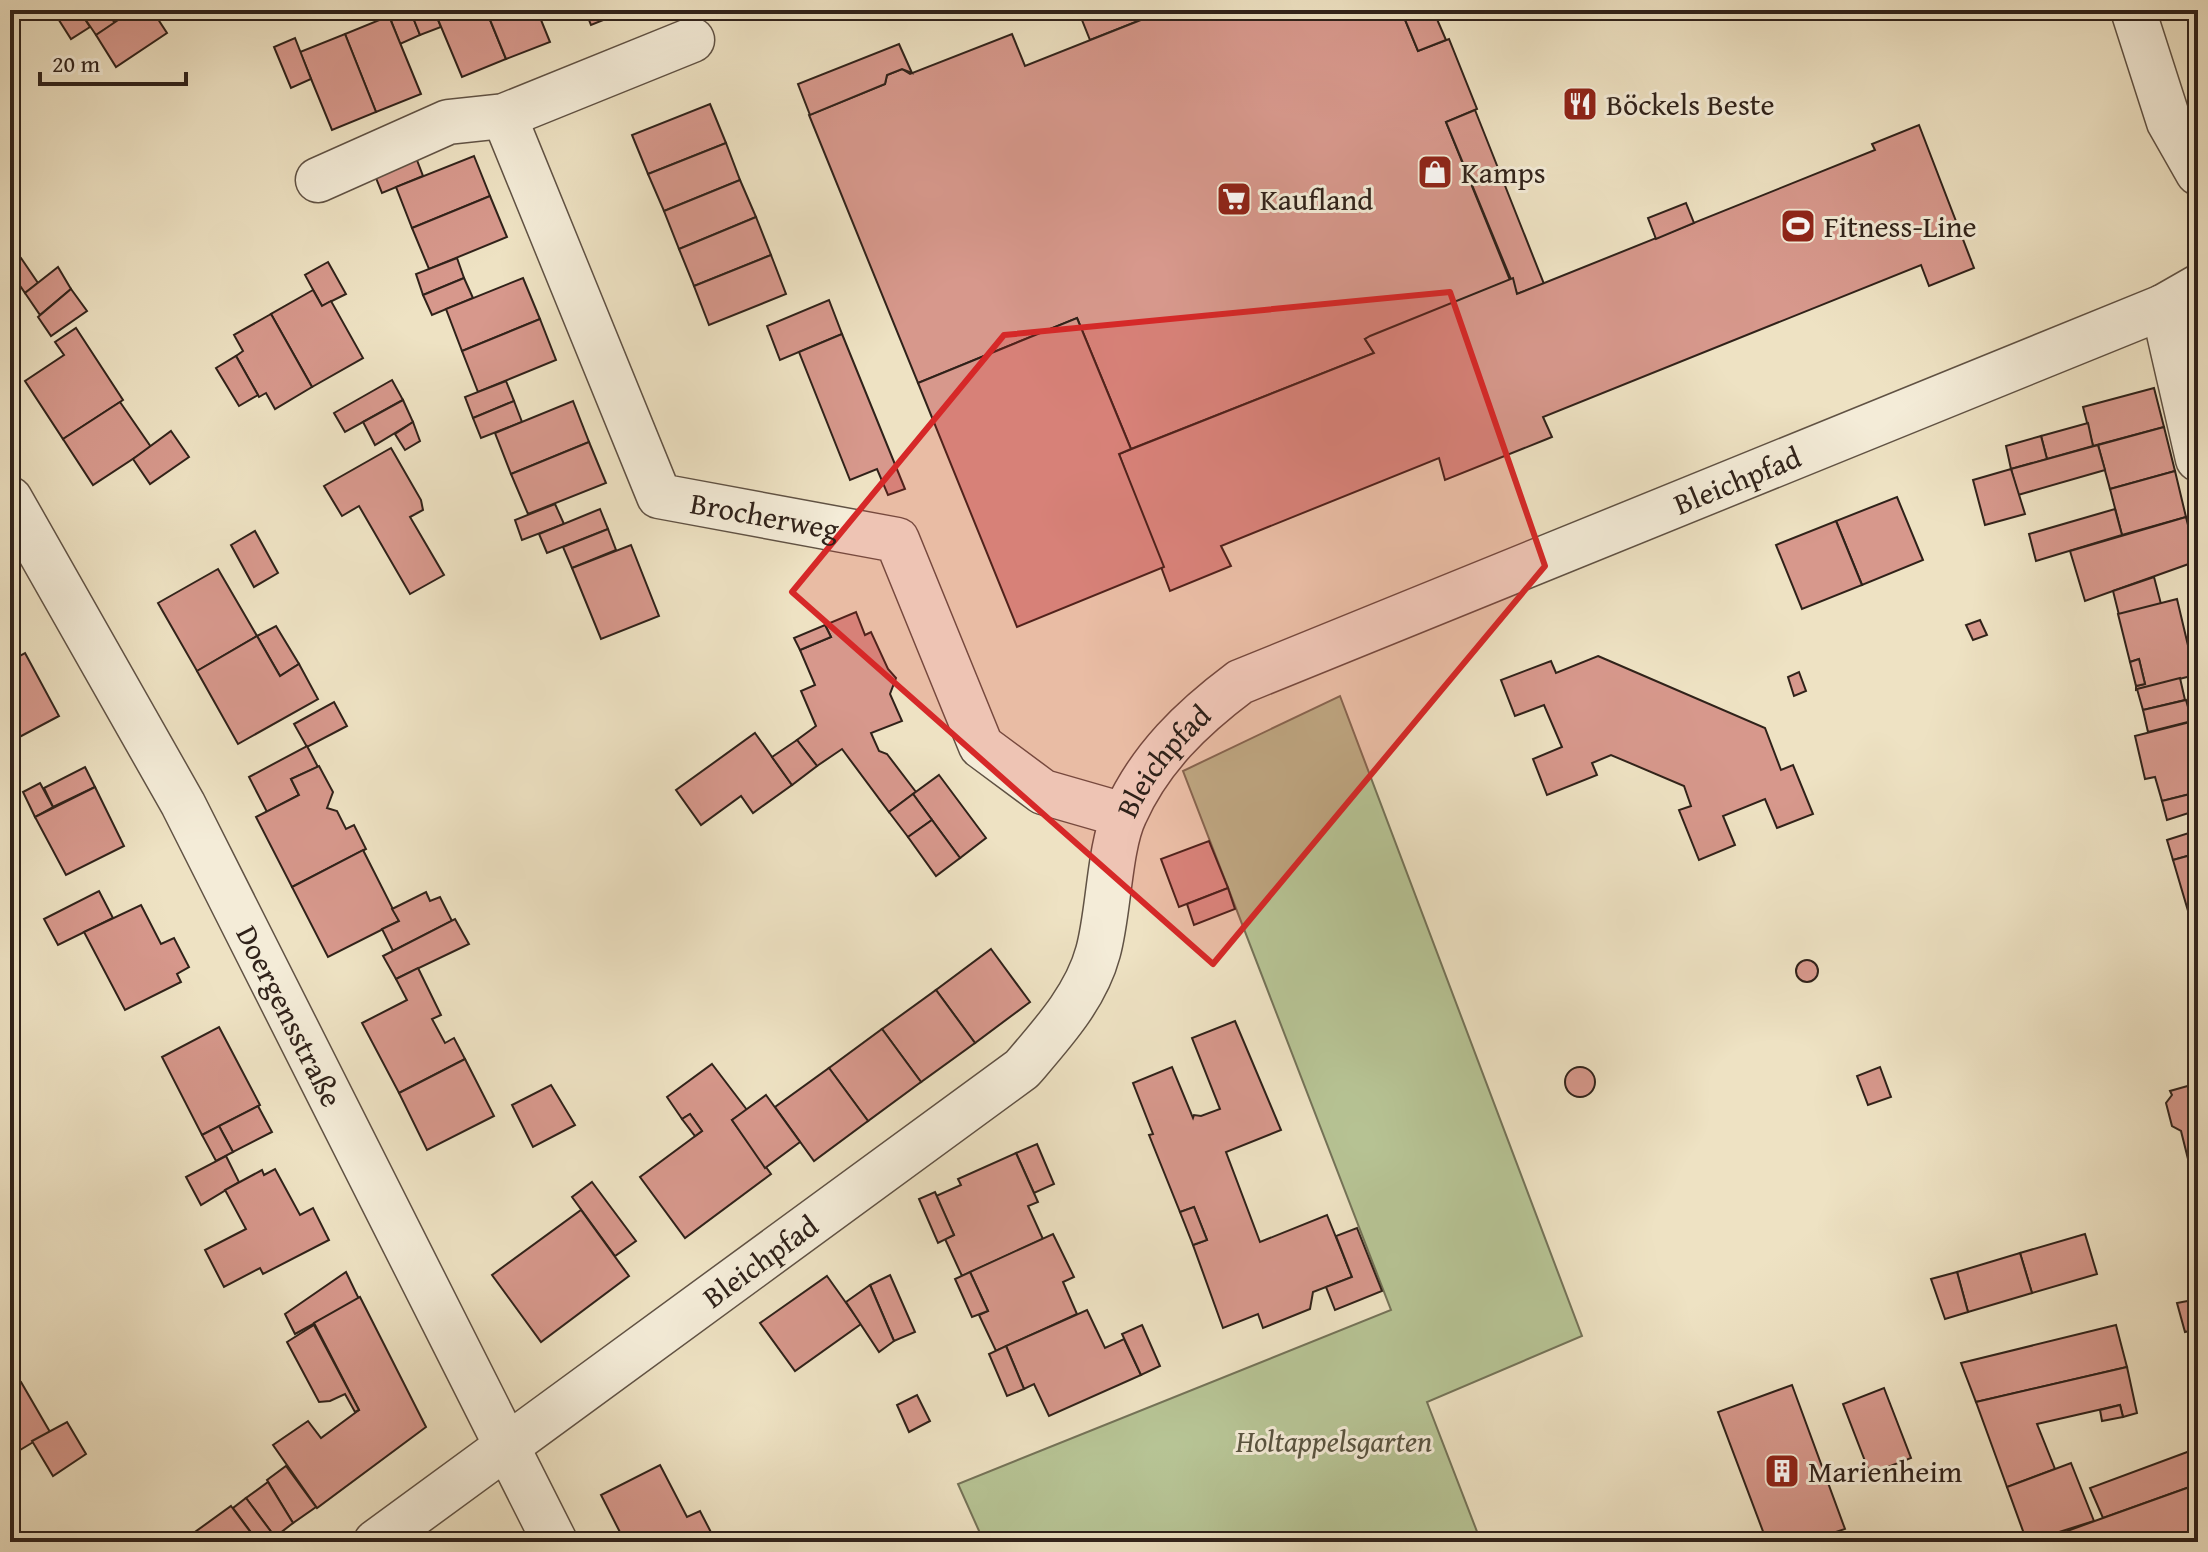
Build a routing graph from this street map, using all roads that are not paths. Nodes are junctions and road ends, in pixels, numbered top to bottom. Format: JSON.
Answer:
{"nodes":[{"id":1,"x":2133,"y":10,"type":"edge"},
{"id":2,"x":692,"y":40,"type":"dead end"},
{"id":3,"x":504,"y":116,"type":"junction"},
{"id":4,"x":2198,"y":173,"type":"edge"},
{"id":5,"x":318,"y":180,"type":"dead end"},
{"id":6,"x":2180,"y":297,"type":"edge"},
{"id":7,"x":2198,"y":459,"type":"edge"},
{"id":8,"x":10,"y":499,"type":"edge"},
{"id":9,"x":1123,"y":815,"type":"junction"},
{"id":10,"x":505,"y":1445,"type":"junction"},
{"id":11,"x":376,"y":1542,"type":"edge"},
{"id":12,"x":555,"y":1542,"type":"edge"}],
"edges":[{"from":1,"to":4,"type":"street"},
{"from":2,"to":3,"type":"street"},
{"from":3,"to":5,"type":"street"},
{"from":3,"to":9,"type":"street","name":"Brocherweg"},
{"from":6,"to":7,"type":"street"},
{"from":6,"to":9,"type":"street","name":"Bleichpfad"},
{"from":8,"to":10,"type":"street","name":"Doergensstraße"},
{"from":9,"to":10,"type":"street","name":"Bleichpfad"},
{"from":10,"to":11,"type":"street","name":"Bleichpfad"},
{"from":10,"to":12,"type":"street","name":"Doergensstraße"}]}
